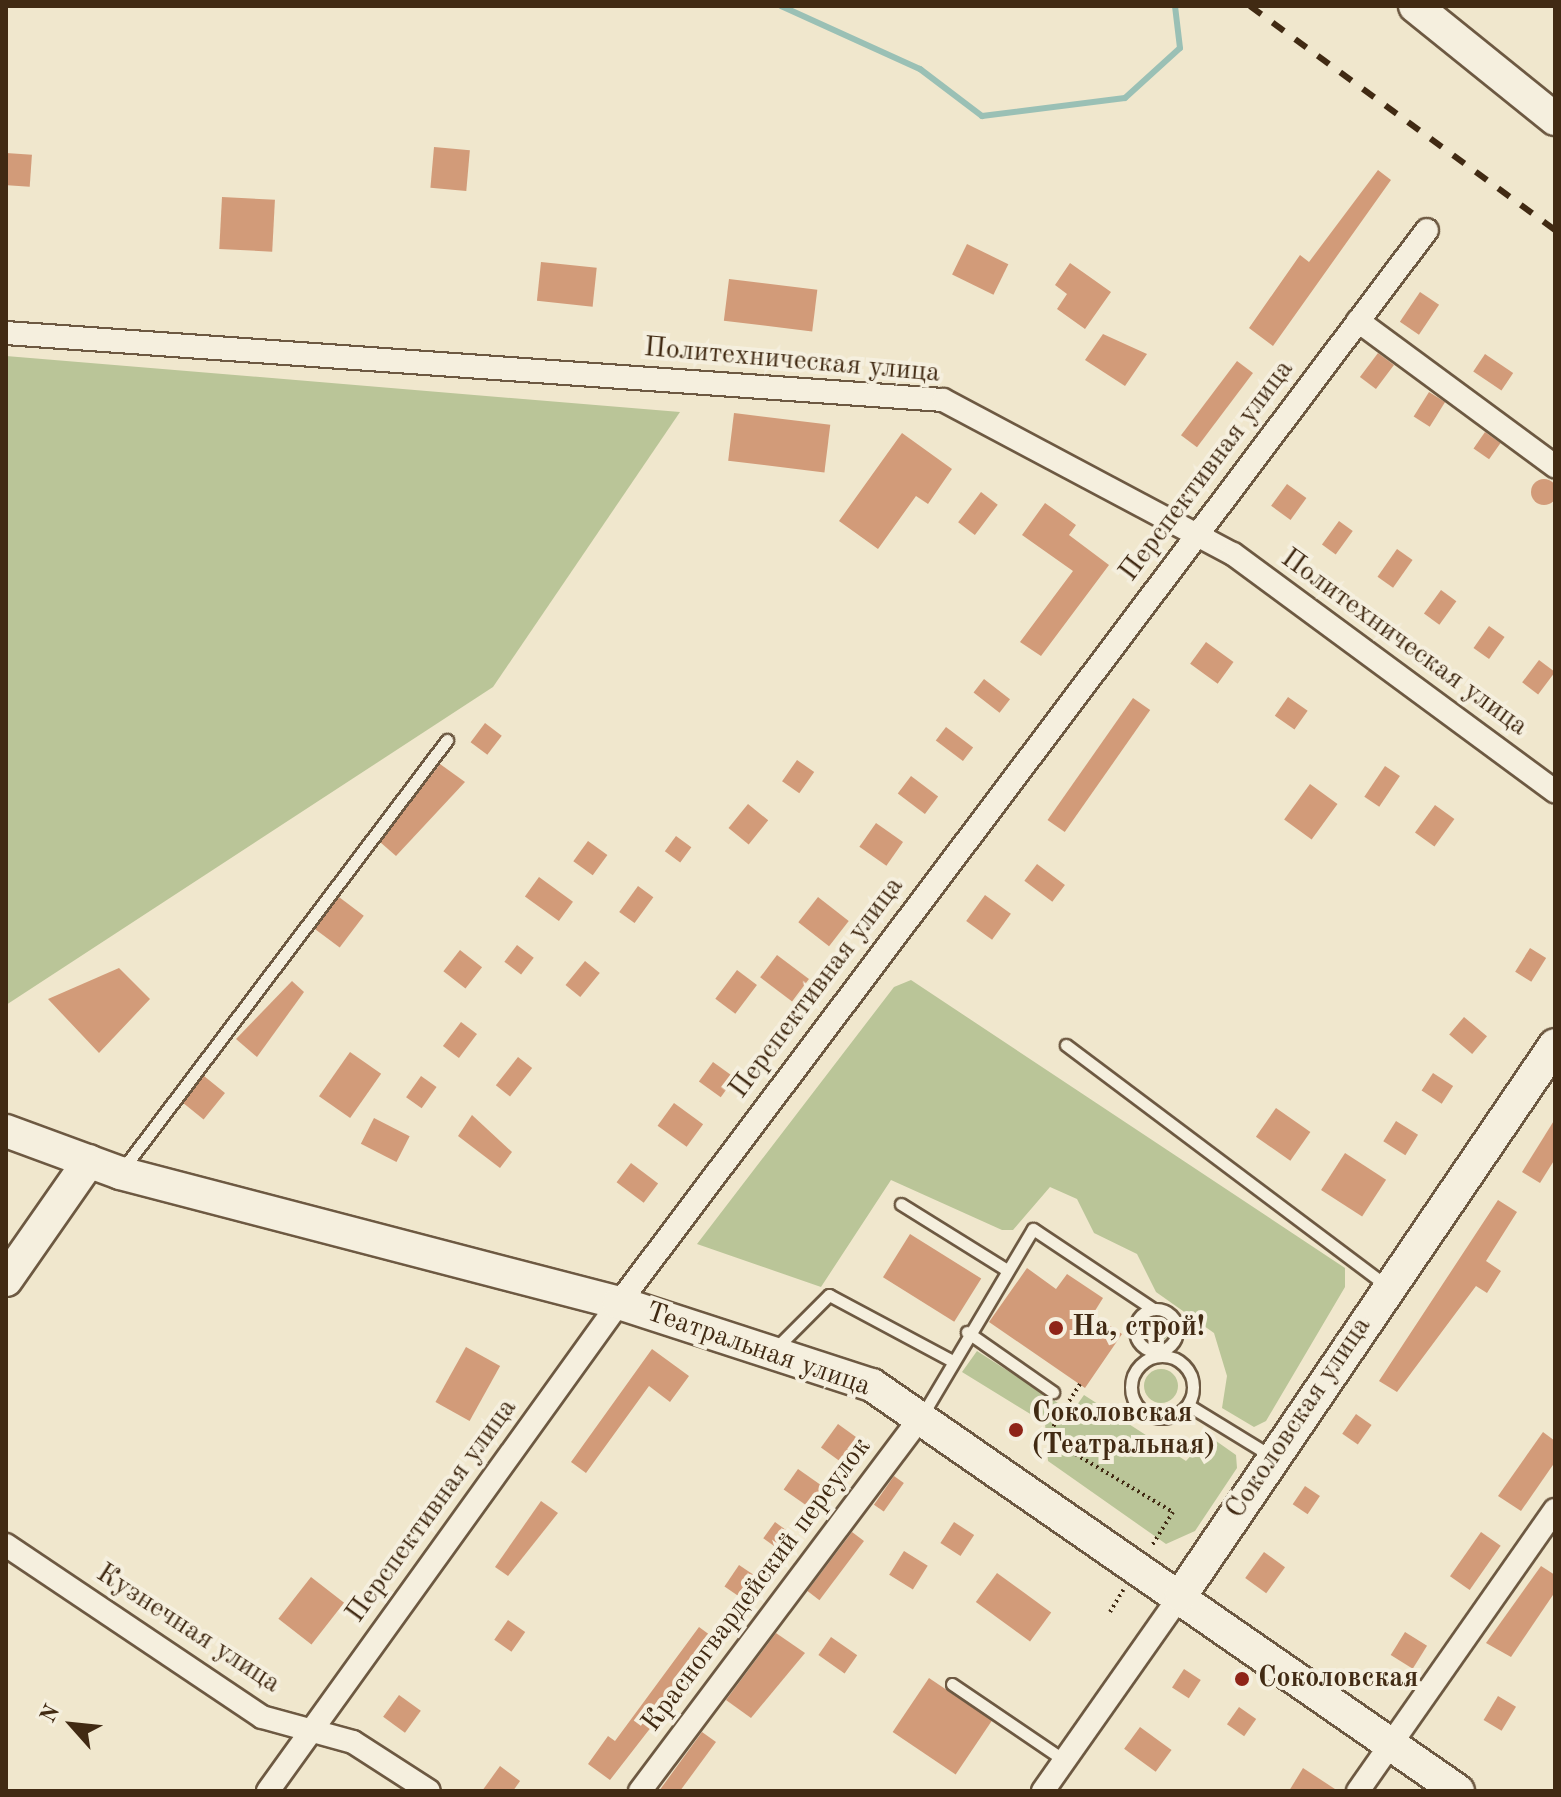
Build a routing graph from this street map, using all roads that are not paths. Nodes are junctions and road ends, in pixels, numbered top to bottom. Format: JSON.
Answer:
{"nodes":[{"id":1,"x":1419,"y":7,"type":"edge"},
{"id":2,"x":1555,"y":119,"type":"edge"},
{"id":3,"x":1427,"y":230,"type":"dead end"},
{"id":4,"x":1358,"y":321,"type":"junction"},
{"id":5,"x":6,"y":333,"type":"edge"},
{"id":6,"x":1555,"y":466,"type":"edge"},
{"id":7,"x":1196,"y":534,"type":"junction"},
{"id":8,"x":447,"y":740,"type":"dead end"},
{"id":9,"x":1555,"y":791,"type":"edge"},
{"id":10,"x":1066,"y":1045,"type":"dead end"},
{"id":11,"x":1555,"y":1045,"type":"edge"},
{"id":12,"x":6,"y":1131,"type":"edge"},
{"id":13,"x":89,"y":1161,"type":"junction"},
{"id":14,"x":120,"y":1173,"type":"junction"},
{"id":15,"x":901,"y":1204,"type":"dead end"},
{"id":16,"x":1007,"y":1270,"type":"junction"},
{"id":17,"x":6,"y":1280,"type":"edge"},
{"id":18,"x":1388,"y":1286,"type":"junction"},
{"id":19,"x":619,"y":1303,"type":"junction"},
{"id":20,"x":1153,"y":1309,"type":"junction"},
{"id":21,"x":967,"y":1332,"type":"junction"},
{"id":22,"x":1177,"y":1335,"type":"junction"},
{"id":23,"x":773,"y":1352,"type":"junction"},
{"id":24,"x":949,"y":1359,"type":"junction"},
{"id":25,"x":1179,"y":1361,"type":"junction"},
{"id":26,"x":1053,"y":1392,"type":"dead end"},
{"id":27,"x":1188,"y":1405,"type":"junction"},
{"id":28,"x":923,"y":1414,"type":"junction"},
{"id":29,"x":1277,"y":1459,"type":"junction"},
{"id":30,"x":1555,"y":1510,"type":"edge"},
{"id":31,"x":6,"y":1545,"type":"edge"},
{"id":32,"x":1181,"y":1595,"type":"junction"},
{"id":33,"x":952,"y":1684,"type":"dead end"},
{"id":34,"x":314,"y":1727,"type":"junction"},
{"id":35,"x":1390,"y":1743,"type":"junction"},
{"id":36,"x":1064,"y":1760,"type":"junction"},
{"id":37,"x":268,"y":1791,"type":"edge"},
{"id":38,"x":429,"y":1791,"type":"edge"},
{"id":39,"x":640,"y":1791,"type":"edge"},
{"id":40,"x":1043,"y":1791,"type":"edge"},
{"id":41,"x":1358,"y":1791,"type":"edge"},
{"id":42,"x":1458,"y":1791,"type":"edge"}],
"edges":[{"from":1,"to":2,"type":"main road"},
{"from":3,"to":4,"type":"street","name":"Перспективная улица"},
{"from":4,"to":6,"type":"street"},
{"from":4,"to":7,"type":"street","name":"Перспективная улица"},
{"from":5,"to":7,"type":"street","name":"Политехническая улица"},
{"from":7,"to":9,"type":"street","name":"Политехническая улица"},
{"from":7,"to":19,"type":"street","name":"Перспективная улица"},
{"from":8,"to":14,"type":"lane"},
{"from":10,"to":18,"type":"lane"},
{"from":11,"to":18,"type":"main road","name":"Соколовская улица"},
{"from":12,"to":13,"type":"main road","name":"Театральная улица"},
{"from":13,"to":14,"type":"main road","name":"Театральная улица"},
{"from":13,"to":17,"type":"main road"},
{"from":14,"to":19,"type":"main road","name":"Театральная улица"},
{"from":15,"to":16,"type":"lane"},
{"from":16,"to":20,"type":"lane"},
{"from":16,"to":21,"type":"lane"},
{"from":18,"to":29,"type":"main road","name":"Соколовская улица"},
{"from":19,"to":23,"type":"main road","name":"Театральная улица"},
{"from":19,"to":34,"type":"street","name":"Перспективная улица"},
{"from":20,"to":22,"type":"lane"},
{"from":20,"to":22,"type":"lane"},
{"from":21,"to":24,"type":"lane"},
{"from":21,"to":26,"type":"lane"},
{"from":22,"to":25,"type":"lane"},
{"from":23,"to":24,"type":"lane"},
{"from":23,"to":28,"type":"main road","name":"Театральная улица"},
{"from":24,"to":28,"type":"lane"},
{"from":25,"to":27,"type":"lane"},
{"from":25,"to":27,"type":"lane"},
{"from":27,"to":29,"type":"lane"},
{"from":28,"to":32,"type":"main road","name":"Театральная улица"},
{"from":28,"to":39,"type":"street","name":"Красногвардейский переулок"},
{"from":29,"to":32,"type":"main road","name":"Соколовская улица"},
{"from":30,"to":35,"type":"street"},
{"from":31,"to":34,"type":"street","name":"Кузнечная улица"},
{"from":32,"to":35,"type":"main road","name":"Театральная улица"},
{"from":32,"to":36,"type":"street","name":"Соколовская улица"},
{"from":33,"to":36,"type":"lane"},
{"from":34,"to":37,"type":"street","name":"Перспективная улица"},
{"from":34,"to":38,"type":"street","name":"Кузнечная улица"},
{"from":35,"to":41,"type":"street"},
{"from":35,"to":42,"type":"main road","name":"Театральная улица"},
{"from":36,"to":40,"type":"street","name":"Соколовская улица"}]}
